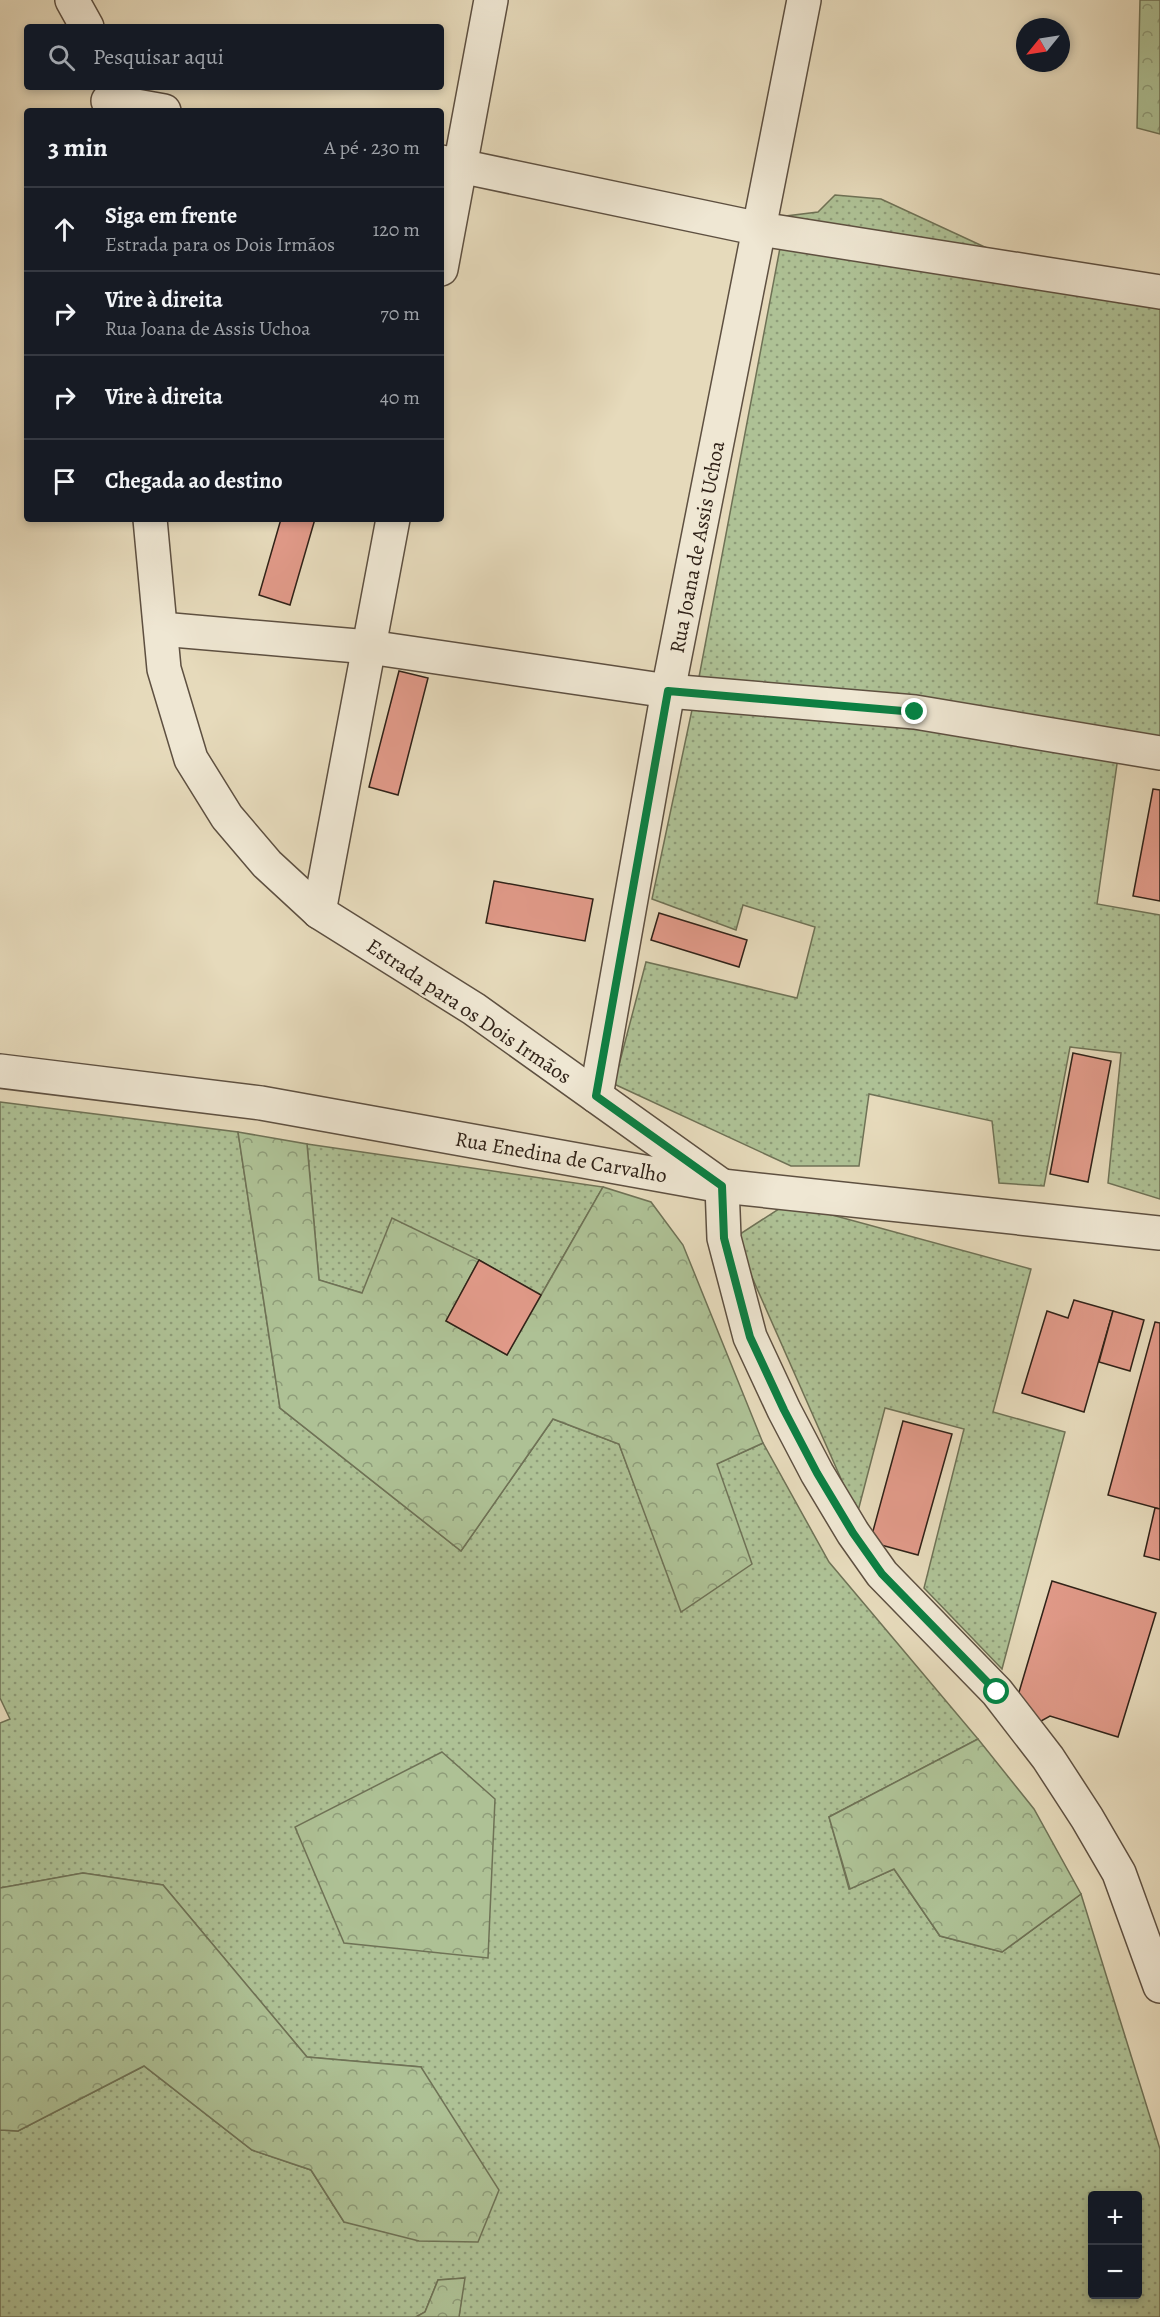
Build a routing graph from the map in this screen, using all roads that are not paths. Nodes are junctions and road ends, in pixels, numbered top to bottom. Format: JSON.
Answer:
{"nodes":[{"id":1,"x":72,"y":0,"type":"edge"},
{"id":2,"x":490,"y":0,"type":"edge"},
{"id":3,"x":804,"y":0,"type":"edge"},
{"id":4,"x":86,"y":24,"type":"edge"},
{"id":5,"x":108,"y":100,"type":"edge"},
{"id":6,"x":149,"y":108,"type":"edge"},
{"id":7,"x":451,"y":164,"type":"edge"},
{"id":8,"x":760,"y":229,"type":"junction"},
{"id":9,"x":444,"y":238,"type":"edge"},
{"id":10,"x":1160,"y":292,"type":"edge"},
{"id":11,"x":150,"y":522,"type":"edge"},
{"id":12,"x":392,"y":522,"type":"edge"},
{"id":13,"x":161,"y":629,"type":"junction"},
{"id":14,"x":369,"y":647,"type":"junction"},
{"id":15,"x":668,"y":691,"type":"junction"},
{"id":16,"x":1160,"y":753,"type":"edge"},
{"id":17,"x":319,"y":912,"type":"junction"},
{"id":18,"x":0,"y":1071,"type":"edge"},
{"id":19,"x":596,"y":1096,"type":"junction"},
{"id":20,"x":722,"y":1186,"type":"junction"},
{"id":21,"x":1160,"y":1233,"type":"edge"},
{"id":22,"x":1160,"y":1986,"type":"edge"}],
"edges":[{"from":1,"to":4,"type":"street"},
{"from":2,"to":7,"type":"street"},
{"from":3,"to":8,"type":"street","name":"Rua Joana de Assis Uchoa"},
{"from":5,"to":6,"type":"street"},
{"from":7,"to":8,"type":"street"},
{"from":7,"to":9,"type":"street"},
{"from":8,"to":10,"type":"street"},
{"from":8,"to":15,"type":"street","name":"Rua Joana de Assis Uchoa"},
{"from":11,"to":13,"type":"street","name":"Estrada para os Dois Irmãos"},
{"from":12,"to":14,"type":"street"},
{"from":13,"to":14,"type":"street"},
{"from":13,"to":17,"type":"street","name":"Estrada para os Dois Irmãos"},
{"from":14,"to":15,"type":"street"},
{"from":14,"to":17,"type":"street"},
{"from":15,"to":16,"type":"street"},
{"from":15,"to":19,"type":"street","name":"Rua Joana de Assis Uchoa"},
{"from":17,"to":19,"type":"street","name":"Estrada para os Dois Irmãos"},
{"from":18,"to":20,"type":"street","name":"Rua Enedina de Carvalho"},
{"from":19,"to":20,"type":"street","name":"Estrada para os Dois Irmãos"},
{"from":20,"to":21,"type":"street","name":"Rua Enedina de Carvalho"},
{"from":20,"to":22,"type":"street"}]}
